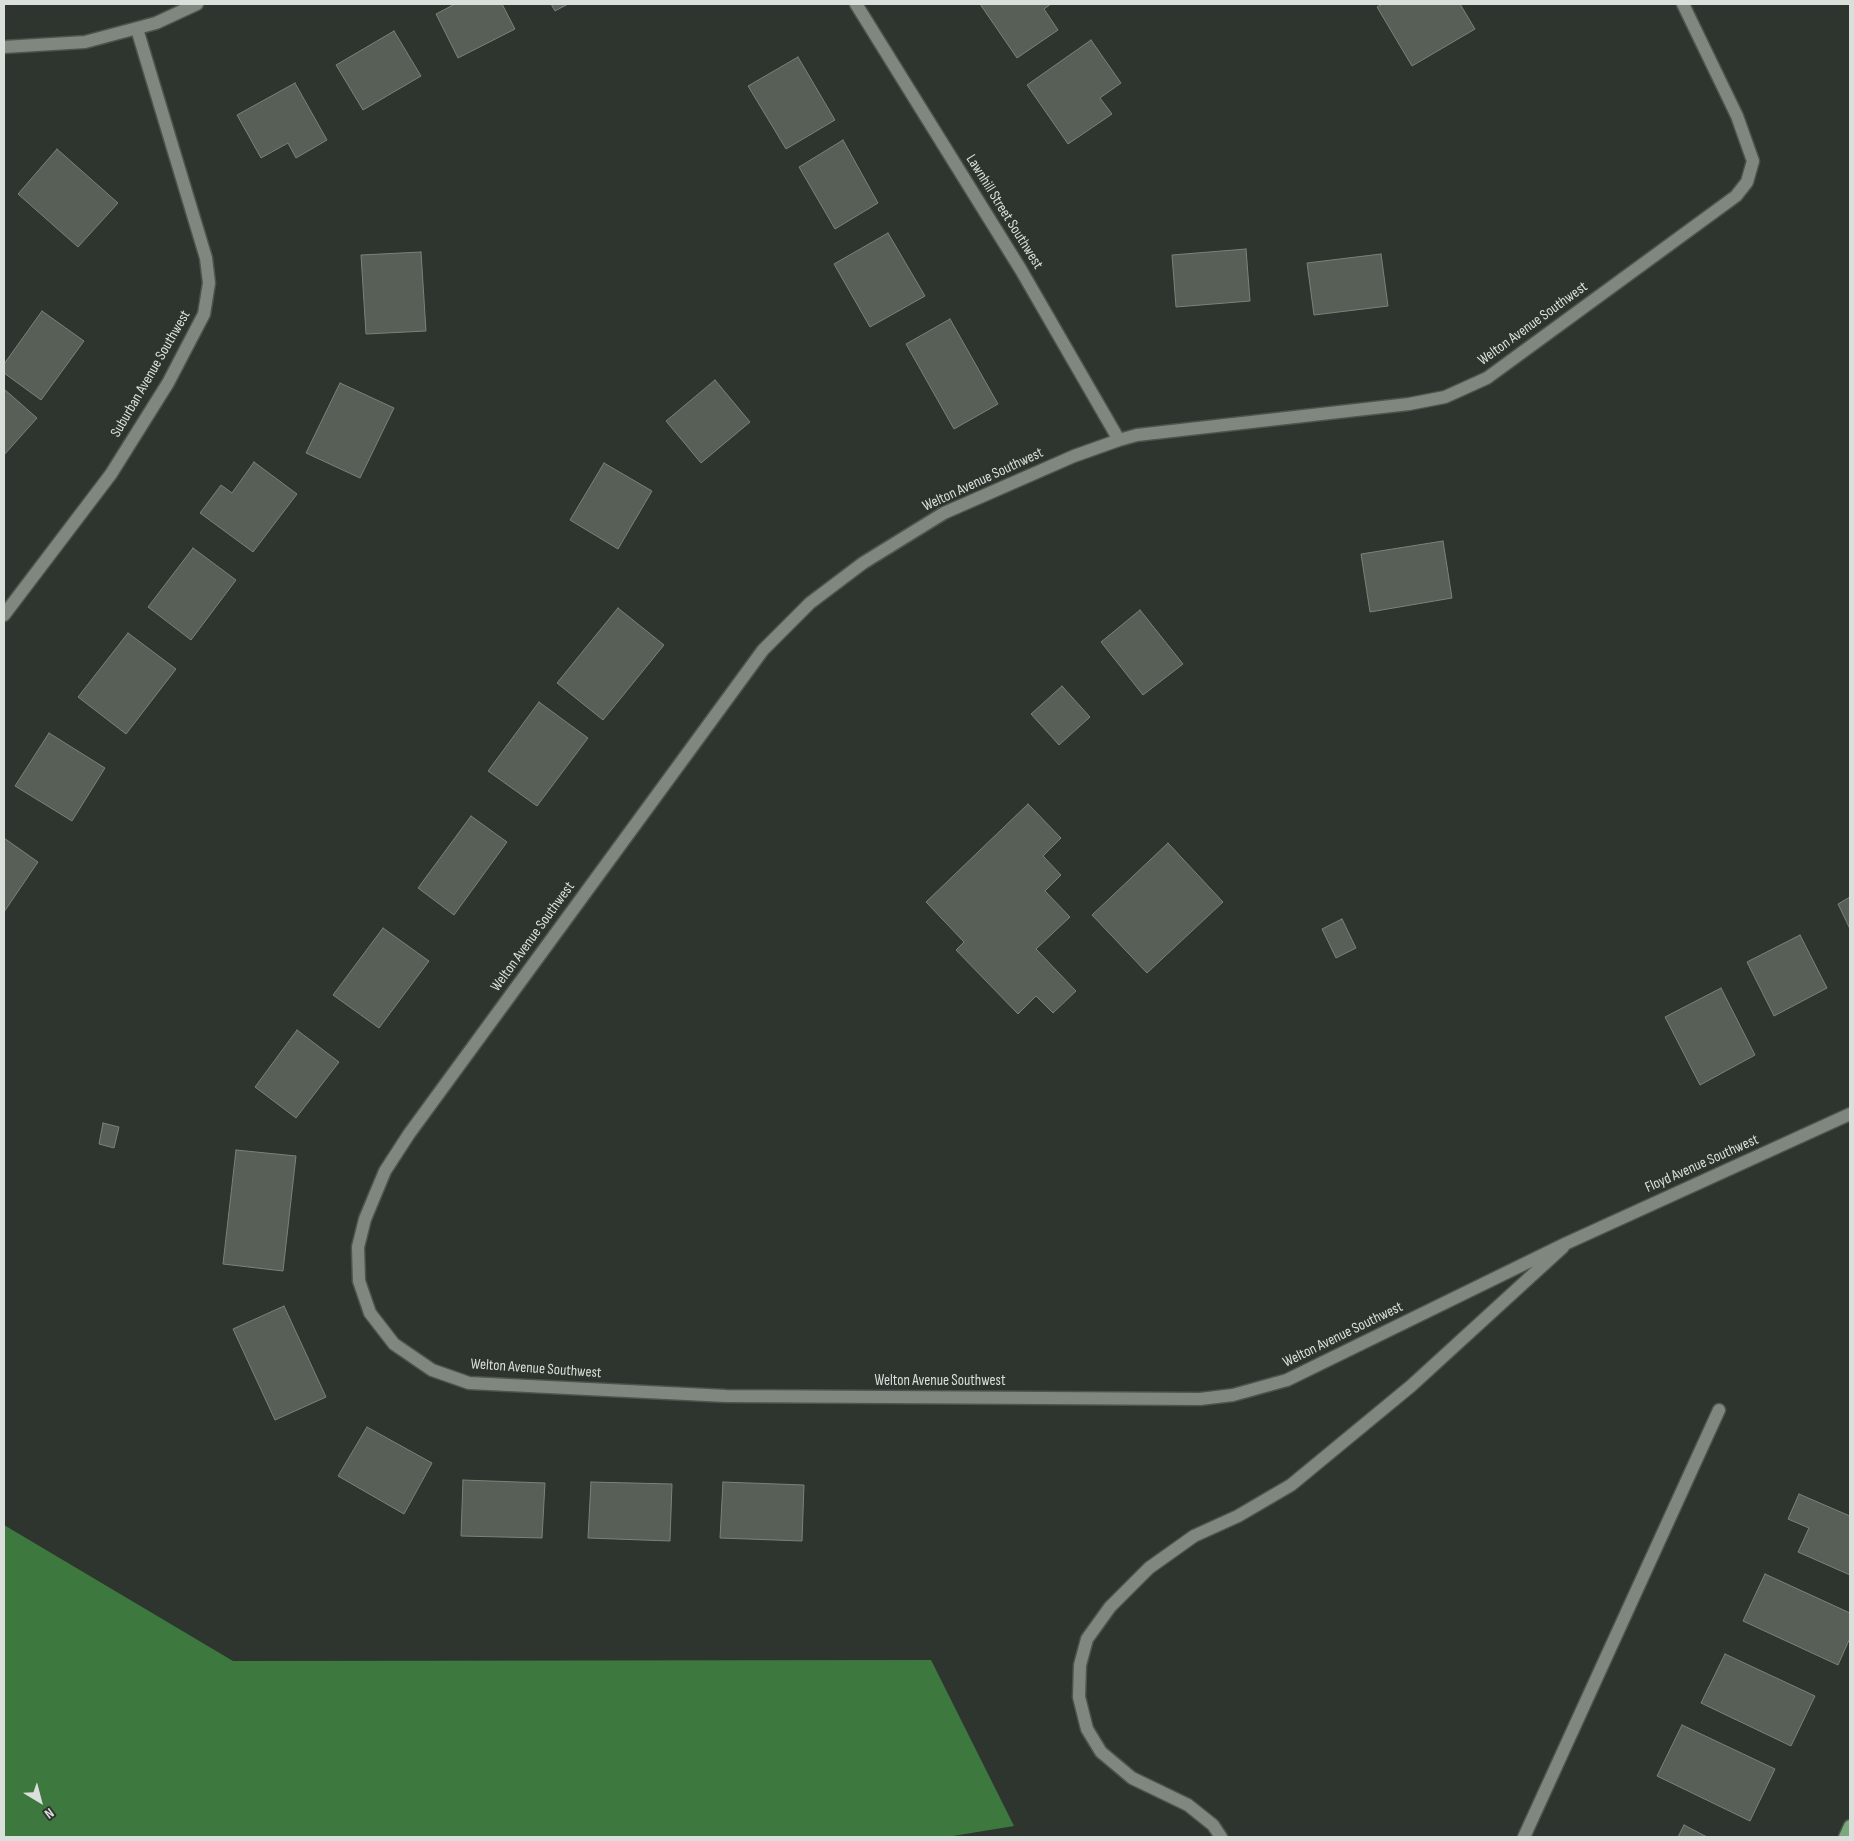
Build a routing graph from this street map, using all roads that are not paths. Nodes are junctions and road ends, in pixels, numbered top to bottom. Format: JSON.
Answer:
{"nodes":[{"id":1,"x":197,"y":4,"type":"edge"},
{"id":2,"x":856,"y":4,"type":"edge"},
{"id":3,"x":1683,"y":4,"type":"edge"},
{"id":4,"x":137,"y":29,"type":"junction"},
{"id":5,"x":4,"y":47,"type":"edge"},
{"id":6,"x":1119,"y":440,"type":"junction"},
{"id":7,"x":4,"y":615,"type":"edge"},
{"id":8,"x":1850,"y":1114,"type":"edge"},
{"id":9,"x":1567,"y":1243,"type":"junction"},
{"id":10,"x":1718,"y":1410,"type":"dead end"},
{"id":11,"x":1850,"y":1826,"type":"edge"},
{"id":12,"x":1221,"y":1837,"type":"edge"},
{"id":13,"x":1524,"y":1837,"type":"edge"},
{"id":14,"x":1845,"y":1837,"type":"edge"}],
"edges":[{"from":1,"to":4,"type":"street"},
{"from":2,"to":6,"type":"street","name":"Lawnhill Street Southwest"},
{"from":3,"to":6,"type":"street","name":"Welton Avenue Southwest"},
{"from":4,"to":5,"type":"street"},
{"from":4,"to":7,"type":"street","name":"Suburban Avenue Southwest"},
{"from":6,"to":9,"type":"street","name":"Welton Avenue Southwest"},
{"from":8,"to":9,"type":"street","name":"Floyd Avenue Southwest"},
{"from":9,"to":12,"type":"street"},
{"from":10,"to":13,"type":"street"},
{"from":11,"to":14,"type":"main road"}]}
